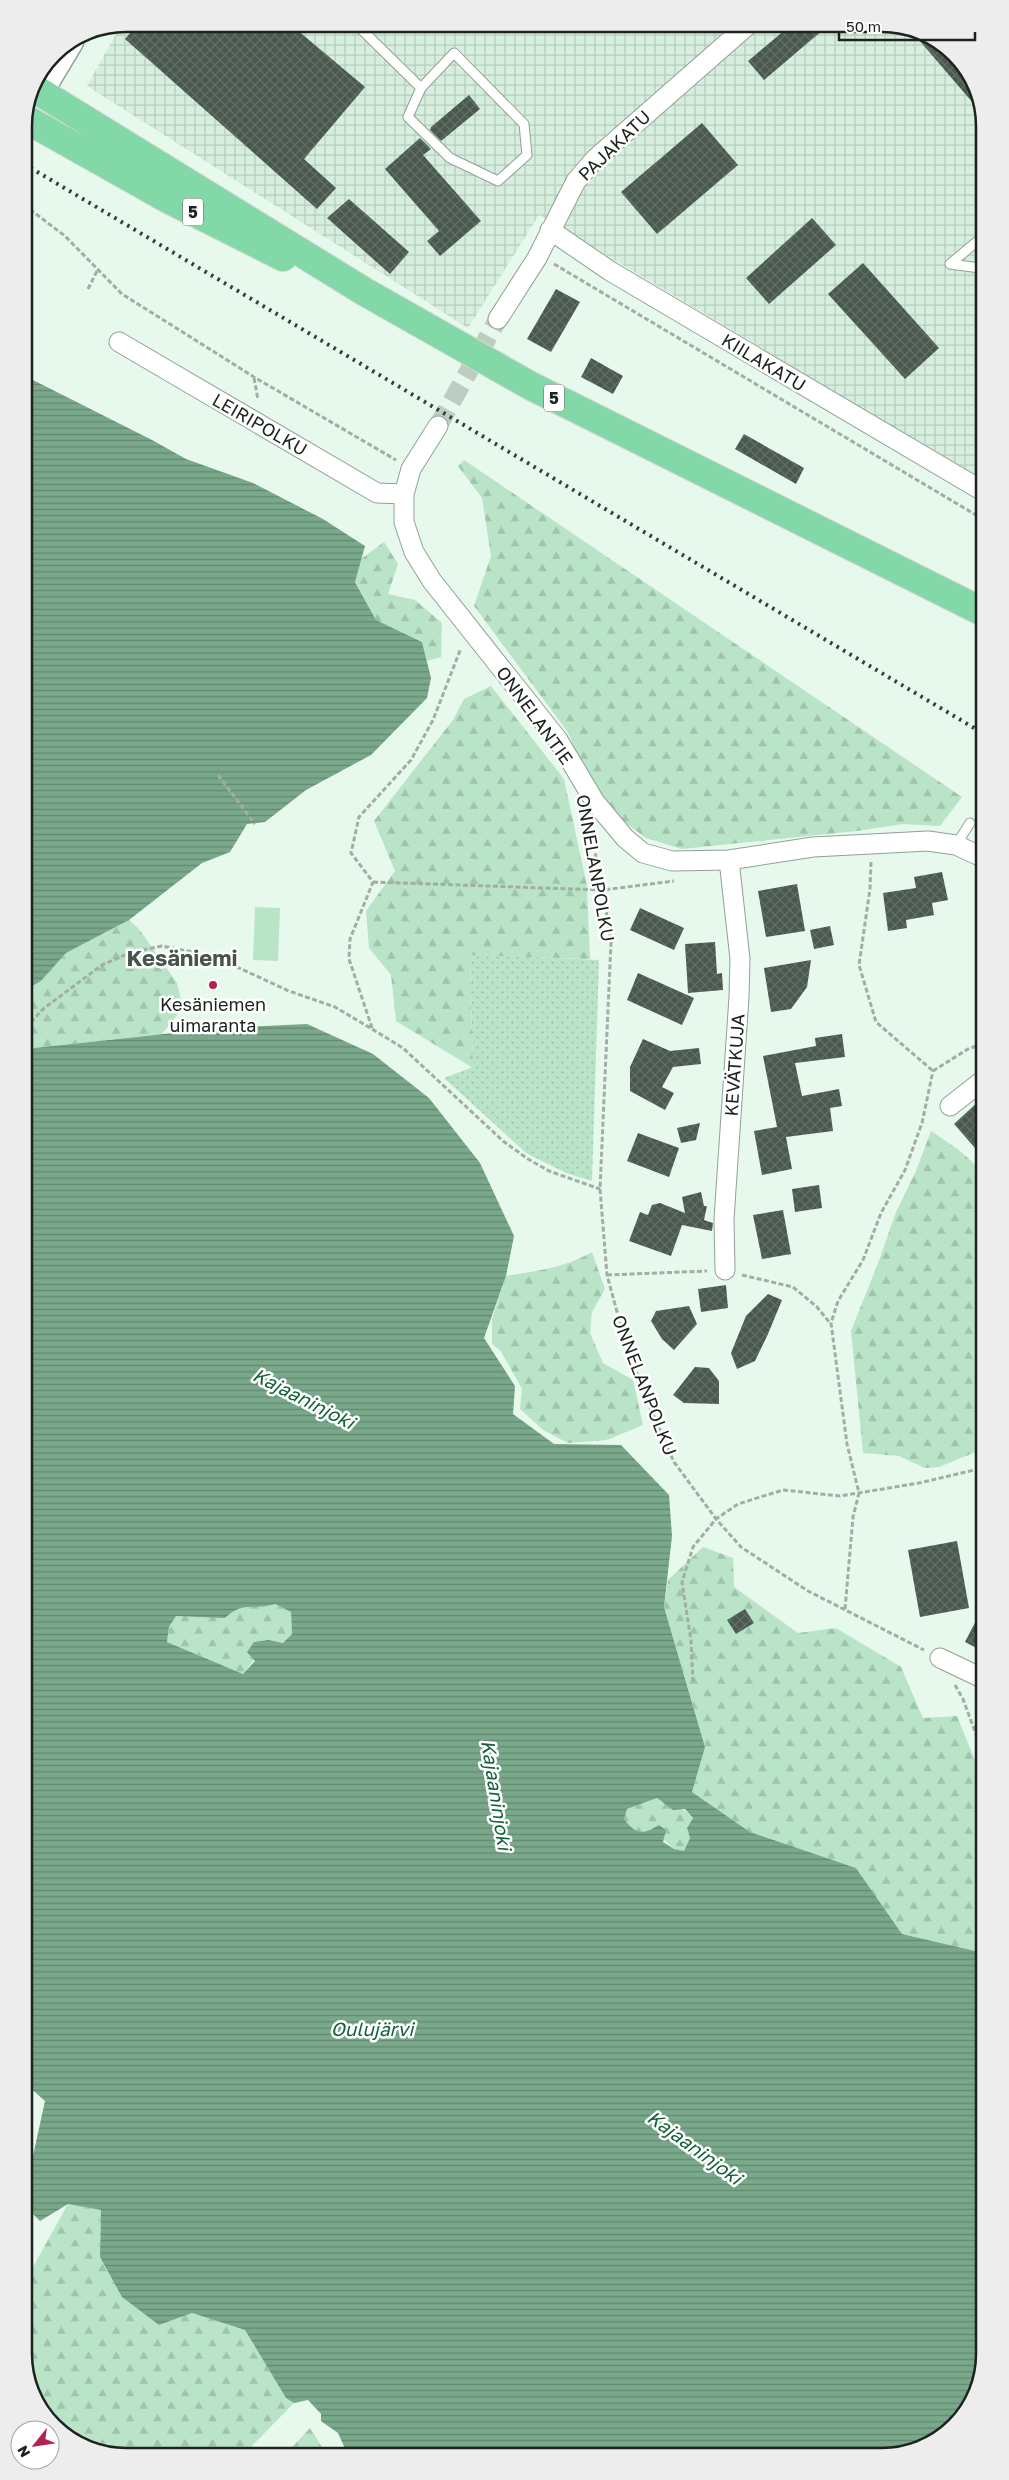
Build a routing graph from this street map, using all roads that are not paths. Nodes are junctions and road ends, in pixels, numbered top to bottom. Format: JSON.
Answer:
{"nodes":[{"id":1,"x":364,"y":32,"type":"edge"},
{"id":2,"x":739,"y":33,"type":"edge"},
{"id":3,"x":421,"y":88,"type":"junction"},
{"id":4,"x":40,"y":92,"type":"edge"},
{"id":5,"x":33,"y":123,"type":"edge"},
{"id":6,"x":550,"y":230,"type":"junction"},
{"id":7,"x":976,"y":242,"type":"edge"},
{"id":8,"x":976,"y":267,"type":"edge"},
{"id":9,"x":366,"y":292,"type":"junction"},
{"id":10,"x":498,"y":319,"type":"tunnel mouth"},
{"id":11,"x":119,"y":342,"type":"dead end"},
{"id":12,"x":438,"y":426,"type":"tunnel mouth"},
{"id":13,"x":976,"y":487,"type":"edge"},
{"id":14,"x":404,"y":494,"type":"junction"},
{"id":15,"x":976,"y":608,"type":"edge"},
{"id":16,"x":970,"y":823,"type":"dead end"},
{"id":17,"x":956,"y":845,"type":"junction"},
{"id":18,"x":976,"y":854,"type":"edge"},
{"id":19,"x":729,"y":860,"type":"junction"},
{"id":20,"x":976,"y":1086,"type":"edge"},
{"id":21,"x":950,"y":1106,"type":"dead end"},
{"id":22,"x":725,"y":1270,"type":"dead end"},
{"id":23,"x":940,"y":1658,"type":"road end"},
{"id":24,"x":976,"y":1675,"type":"edge"}],
"edges":[{"from":1,"to":3,"type":"lane"},
{"from":2,"to":6,"type":"street","name":"PAJAKATU"},
{"from":3,"to":3,"type":"lane"},
{"from":4,"to":9,"type":"highway","number":"5"},
{"from":5,"to":9,"type":"highway","number":"5"},
{"from":6,"to":10,"type":"street","name":"PAJAKATU"},
{"from":6,"to":13,"type":"street","name":"KIILAKATU"},
{"from":7,"to":8,"type":"lane"},
{"from":9,"to":15,"type":"highway","number":"5"},
{"from":11,"to":14,"type":"street","name":"LEIRIPOLKU"},
{"from":12,"to":14,"type":"street","name":"ONNELANTIE"},
{"from":14,"to":19,"type":"street","name":"ONNELANTIE"},
{"from":16,"to":17,"type":"lane"},
{"from":17,"to":18,"type":"street","name":"ONNELANTIE"},
{"from":17,"to":19,"type":"street","name":"ONNELANTIE"},
{"from":19,"to":22,"type":"street","name":"KEVÄTKUJA"},
{"from":20,"to":21,"type":"street"},
{"from":23,"to":24,"type":"street"}]}
